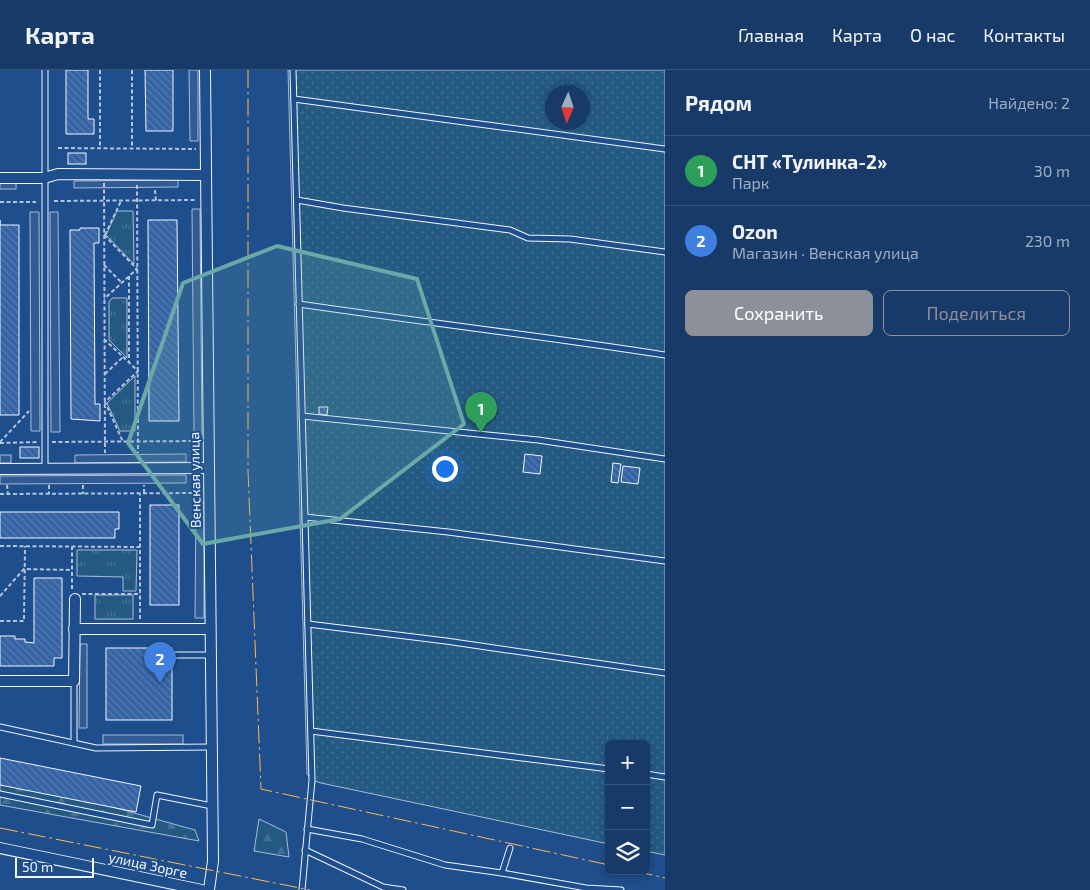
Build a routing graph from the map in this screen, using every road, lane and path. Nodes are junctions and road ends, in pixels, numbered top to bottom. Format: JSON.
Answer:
{"nodes":[{"id":1,"x":45,"y":70,"type":"edge"},
{"id":2,"x":100,"y":70,"type":"edge"},
{"id":3,"x":132,"y":70,"type":"edge"},
{"id":4,"x":205,"y":70,"type":"edge"},
{"id":5,"x":294,"y":70,"type":"edge"},
{"id":6,"x":294,"y":99,"type":"junction"},
{"id":7,"x":58,"y":148,"type":"dead end"},
{"id":8,"x":100,"y":148,"type":"junction"},
{"id":9,"x":132,"y":148,"type":"junction"},
{"id":10,"x":206,"y":149,"type":"junction"},
{"id":11,"x":665,"y":149,"type":"edge"},
{"id":12,"x":104,"y":174,"type":"junction"},
{"id":13,"x":137,"y":174,"type":"junction"},
{"id":14,"x":206,"y":175,"type":"junction"},
{"id":15,"x":0,"y":178,"type":"edge"},
{"id":16,"x":44,"y":178,"type":"junction"},
{"id":17,"x":155,"y":190,"type":"dead end"},
{"id":18,"x":206,"y":200,"type":"junction"},
{"id":19,"x":297,"y":200,"type":"junction"},
{"id":20,"x":104,"y":201,"type":"junction"},
{"id":21,"x":121,"y":201,"type":"junction"},
{"id":22,"x":137,"y":201,"type":"junction"},
{"id":23,"x":156,"y":201,"type":"junction"},
{"id":24,"x":0,"y":202,"type":"edge"},
{"id":25,"x":44,"y":202,"type":"junction"},
{"id":26,"x":104,"y":235,"type":"junction"},
{"id":27,"x":665,"y":252,"type":"edge"},
{"id":28,"x":104,"y":264,"type":"junction"},
{"id":29,"x":137,"y":269,"type":"junction"},
{"id":30,"x":129,"y":276,"type":"junction"},
{"id":31,"x":122,"y":283,"type":"junction"},
{"id":32,"x":104,"y":299,"type":"junction"},
{"id":33,"x":299,"y":304,"type":"junction"},
{"id":34,"x":104,"y":339,"type":"junction"},
{"id":35,"x":665,"y":355,"type":"edge"},
{"id":36,"x":123,"y":357,"type":"junction"},
{"id":37,"x":129,"y":363,"type":"junction"},
{"id":38,"x":138,"y":371,"type":"junction"},
{"id":39,"x":105,"y":374,"type":"junction"},
{"id":40,"x":105,"y":402,"type":"junction"},
{"id":41,"x":29,"y":411,"type":"dead end"},
{"id":42,"x":302,"y":416,"type":"junction"},
{"id":43,"x":209,"y":441,"type":"junction"},
{"id":44,"x":0,"y":442,"type":"edge"},
{"id":45,"x":45,"y":442,"type":"junction"},
{"id":46,"x":105,"y":442,"type":"junction"},
{"id":47,"x":123,"y":442,"type":"junction"},
{"id":48,"x":138,"y":442,"type":"junction"},
{"id":49,"x":105,"y":453,"type":"dead end"},
{"id":50,"x":138,"y":453,"type":"dead end"},
{"id":51,"x":665,"y":459,"type":"edge"},
{"id":52,"x":209,"y":468,"type":"junction"},
{"id":53,"x":0,"y":469,"type":"edge"},
{"id":54,"x":45,"y":469,"type":"junction"},
{"id":55,"x":49,"y":485,"type":"dead end"},
{"id":56,"x":83,"y":485,"type":"dead end"},
{"id":57,"x":144,"y":485,"type":"dead end"},
{"id":58,"x":8,"y":486,"type":"dead end"},
{"id":59,"x":209,"y":492,"type":"junction"},
{"id":60,"x":140,"y":493,"type":"junction"},
{"id":61,"x":144,"y":493,"type":"junction"},
{"id":62,"x":0,"y":494,"type":"edge"},
{"id":63,"x":8,"y":494,"type":"junction"},
{"id":64,"x":49,"y":494,"type":"junction"},
{"id":65,"x":83,"y":494,"type":"junction"},
{"id":66,"x":305,"y":517,"type":"junction"},
{"id":67,"x":0,"y":546,"type":"edge"},
{"id":68,"x":25,"y":546,"type":"junction"},
{"id":69,"x":72,"y":546,"type":"junction"},
{"id":70,"x":140,"y":547,"type":"junction"},
{"id":71,"x":665,"y":561,"type":"edge"},
{"id":72,"x":24,"y":570,"type":"junction"},
{"id":73,"x":72,"y":570,"type":"junction"},
{"id":74,"x":140,"y":594,"type":"junction"},
{"id":75,"x":0,"y":596,"type":"edge"},
{"id":76,"x":73,"y":596,"type":"junction"},
{"id":77,"x":0,"y":620,"type":"edge"},
{"id":78,"x":308,"y":624,"type":"junction"},
{"id":79,"x":74,"y":629,"type":"junction"},
{"id":80,"x":140,"y":629,"type":"junction"},
{"id":81,"x":210,"y":629,"type":"junction"},
{"id":82,"x":172,"y":655,"type":"dead end"},
{"id":83,"x":211,"y":655,"type":"junction"},
{"id":84,"x":665,"y":673,"type":"edge"},
{"id":85,"x":0,"y":681,"type":"edge"},
{"id":86,"x":74,"y":681,"type":"junction"},
{"id":87,"x":0,"y":728,"type":"edge"},
{"id":88,"x":311,"y":731,"type":"junction"},
{"id":89,"x":74,"y":743,"type":"junction"},
{"id":90,"x":212,"y":748,"type":"junction"},
{"id":91,"x":605,"y":768,"type":"edge"},
{"id":92,"x":650,"y":775,"type":"edge"},
{"id":93,"x":665,"y":777,"type":"edge"},
{"id":94,"x":0,"y":794,"type":"edge"},
{"id":95,"x":212,"y":806,"type":"junction"},
{"id":96,"x":307,"y":829,"type":"junction"},
{"id":97,"x":0,"y":848,"type":"edge"},
{"id":98,"x":510,"y":848,"type":"dead end"},
{"id":99,"x":305,"y":850,"type":"junction"},
{"id":100,"x":502,"y":873,"type":"junction"},
{"id":101,"x":202,"y":890,"type":"edge"},
{"id":102,"x":209,"y":890,"type":"edge"},
{"id":103,"x":302,"y":890,"type":"edge"},
{"id":104,"x":403,"y":890,"type":"edge"},
{"id":105,"x":621,"y":890,"type":"edge"}],
"edges":[{"from":1,"to":16,"type":"lane"},
{"from":2,"to":8,"type":"path"},
{"from":3,"to":9,"type":"path"},
{"from":4,"to":10,"type":"street","name":"Венская улица"},
{"from":5,"to":6,"type":"lane"},
{"from":6,"to":11,"type":"lane"},
{"from":6,"to":19,"type":"lane"},
{"from":7,"to":8,"type":"path"},
{"from":8,"to":9,"type":"path"},
{"from":9,"to":10,"type":"path"},
{"from":10,"to":14,"type":"street","name":"Венская улица"},
{"from":12,"to":13,"type":"street"},
{"from":12,"to":16,"type":"street"},
{"from":12,"to":20,"type":"path"},
{"from":13,"to":14,"type":"street"},
{"from":13,"to":22,"type":"path"},
{"from":14,"to":18,"type":"street","name":"Венская улица"},
{"from":15,"to":16,"type":"street"},
{"from":16,"to":25,"type":"lane"},
{"from":17,"to":23,"type":"path"},
{"from":18,"to":23,"type":"path"},
{"from":18,"to":43,"type":"street","name":"Венская улица"},
{"from":19,"to":27,"type":"lane"},
{"from":19,"to":33,"type":"lane"},
{"from":20,"to":21,"type":"path"},
{"from":20,"to":25,"type":"path"},
{"from":20,"to":26,"type":"path"},
{"from":21,"to":22,"type":"path"},
{"from":21,"to":26,"type":"path"},
{"from":22,"to":23,"type":"path"},
{"from":22,"to":29,"type":"path"},
{"from":24,"to":25,"type":"path"},
{"from":25,"to":45,"type":"lane"},
{"from":26,"to":28,"type":"path"},
{"from":26,"to":29,"type":"path"},
{"from":28,"to":31,"type":"path"},
{"from":28,"to":32,"type":"path"},
{"from":29,"to":30,"type":"path"},
{"from":29,"to":38,"type":"path"},
{"from":30,"to":31,"type":"path"},
{"from":30,"to":37,"type":"path"},
{"from":31,"to":32,"type":"path"},
{"from":32,"to":34,"type":"path"},
{"from":33,"to":35,"type":"lane"},
{"from":33,"to":42,"type":"lane"},
{"from":34,"to":36,"type":"path"},
{"from":34,"to":39,"type":"path"},
{"from":36,"to":37,"type":"path"},
{"from":36,"to":39,"type":"path"},
{"from":37,"to":38,"type":"path"},
{"from":38,"to":40,"type":"path"},
{"from":38,"to":48,"type":"path"},
{"from":39,"to":40,"type":"path"},
{"from":40,"to":46,"type":"path"},
{"from":40,"to":47,"type":"path"},
{"from":41,"to":44,"type":"path"},
{"from":42,"to":51,"type":"lane"},
{"from":42,"to":66,"type":"lane"},
{"from":43,"to":48,"type":"path"},
{"from":43,"to":52,"type":"street","name":"Венская улица"},
{"from":44,"to":45,"type":"path"},
{"from":45,"to":46,"type":"path"},
{"from":45,"to":54,"type":"lane"},
{"from":46,"to":47,"type":"path"},
{"from":46,"to":49,"type":"path"},
{"from":47,"to":48,"type":"path"},
{"from":48,"to":50,"type":"path"},
{"from":52,"to":54,"type":"street"},
{"from":52,"to":59,"type":"street","name":"Венская улица"},
{"from":53,"to":54,"type":"street"},
{"from":55,"to":64,"type":"path"},
{"from":56,"to":65,"type":"path"},
{"from":57,"to":61,"type":"path"},
{"from":58,"to":63,"type":"path"},
{"from":59,"to":61,"type":"path"},
{"from":59,"to":81,"type":"street","name":"Венская улица"},
{"from":60,"to":61,"type":"path"},
{"from":60,"to":65,"type":"path"},
{"from":60,"to":70,"type":"path"},
{"from":62,"to":63,"type":"path"},
{"from":63,"to":64,"type":"path"},
{"from":64,"to":65,"type":"path"},
{"from":66,"to":71,"type":"lane"},
{"from":66,"to":78,"type":"lane"},
{"from":67,"to":68,"type":"path"},
{"from":68,"to":69,"type":"path"},
{"from":68,"to":72,"type":"path"},
{"from":69,"to":70,"type":"path"},
{"from":69,"to":73,"type":"path"},
{"from":70,"to":74,"type":"path"},
{"from":72,"to":73,"type":"path"},
{"from":72,"to":75,"type":"path"},
{"from":72,"to":77,"type":"path"},
{"from":73,"to":76,"type":"path"},
{"from":74,"to":76,"type":"path"},
{"from":74,"to":80,"type":"path"},
{"from":76,"to":79,"type":"street"},
{"from":78,"to":84,"type":"lane"},
{"from":78,"to":88,"type":"lane"},
{"from":79,"to":80,"type":"street"},
{"from":79,"to":86,"type":"street"},
{"from":80,"to":81,"type":"street"},
{"from":81,"to":83,"type":"street","name":"Венская улица"},
{"from":82,"to":83,"type":"lane"},
{"from":83,"to":90,"type":"street","name":"Венская улица"},
{"from":85,"to":86,"type":"street"},
{"from":86,"to":89,"type":"lane"},
{"from":87,"to":89,"type":"lane"},
{"from":88,"to":91,"type":"lane"},
{"from":88,"to":96,"type":"lane"},
{"from":89,"to":90,"type":"lane"},
{"from":90,"to":95,"type":"street","name":"Венская улица"},
{"from":92,"to":93,"type":"lane"},
{"from":94,"to":95,"type":"lane"},
{"from":95,"to":102,"type":"street","name":"Венская улица"},
{"from":96,"to":99,"type":"lane"},
{"from":96,"to":100,"type":"lane"},
{"from":97,"to":101,"type":"street","name":"улица Зорге"},
{"from":98,"to":100,"type":"lane"},
{"from":99,"to":103,"type":"lane"},
{"from":99,"to":104,"type":"lane"},
{"from":100,"to":105,"type":"lane"}]}
